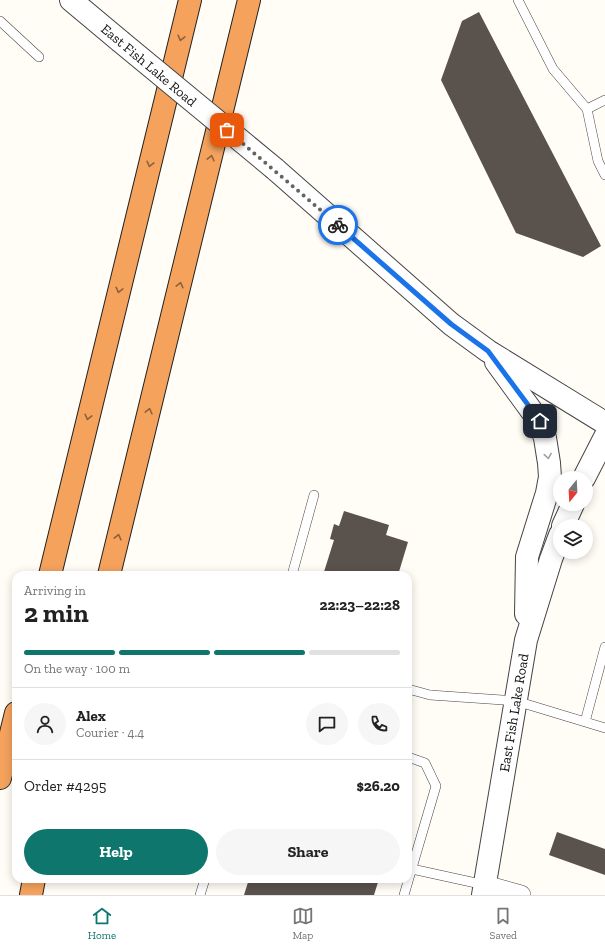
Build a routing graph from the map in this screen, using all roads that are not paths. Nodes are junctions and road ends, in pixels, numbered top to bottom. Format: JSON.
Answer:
{"nodes":[{"id":1,"x":71,"y":0,"type":"edge"},
{"id":2,"x":190,"y":0,"type":"edge"},
{"id":3,"x":249,"y":0,"type":"edge"},
{"id":4,"x":518,"y":0,"type":"edge"},
{"id":5,"x":0,"y":21,"type":"edge"},
{"id":6,"x":39,"y":57,"type":"dead end"},
{"id":7,"x":605,"y":100,"type":"edge"},
{"id":8,"x":587,"y":109,"type":"junction"},
{"id":9,"x":605,"y":176,"type":"edge"},
{"id":10,"x":488,"y":351,"type":"junction"},
{"id":11,"x":605,"y":423,"type":"edge"},
{"id":12,"x":605,"y":437,"type":"edge"},
{"id":13,"x":588,"y":471,"type":"edge"},
{"id":14,"x":314,"y":495,"type":"dead end"},
{"id":15,"x":553,"y":552,"type":"edge"},
{"id":16,"x":51,"y":571,"type":"edge"},
{"id":17,"x":110,"y":571,"type":"edge"},
{"id":18,"x":293,"y":571,"type":"edge"},
{"id":19,"x":526,"y":640,"type":"junction"},
{"id":20,"x":605,"y":647,"type":"edge"},
{"id":21,"x":412,"y":690,"type":"edge"},
{"id":22,"x":516,"y":701,"type":"junction"},
{"id":23,"x":585,"y":722,"type":"junction"},
{"id":24,"x":605,"y":728,"type":"edge"},
{"id":25,"x":12,"y":729,"type":"edge"},
{"id":26,"x":412,"y":758,"type":"edge"},
{"id":27,"x":0,"y":778,"type":"edge"},
{"id":28,"x":412,"y":869,"type":"joint"},
{"id":29,"x":33,"y":883,"type":"edge"},
{"id":30,"x":204,"y":883,"type":"edge"},
{"id":31,"x":408,"y":883,"type":"edge"},
{"id":32,"x":484,"y":890,"type":"edge"},
{"id":33,"x":31,"y":895,"type":"edge"},
{"id":34,"x":200,"y":895,"type":"edge"},
{"id":35,"x":404,"y":895,"type":"edge"},
{"id":36,"x":521,"y":895,"type":"edge"}],
"edges":[{"from":1,"to":10,"type":"street","name":"East Fish Lake Road","bridge":true},
{"from":2,"to":16,"type":"highway","one_way":true},
{"from":17,"to":3,"type":"highway","one_way":true},
{"from":4,"to":8,"type":"lane"},
{"from":5,"to":6,"type":"lane"},
{"from":7,"to":8,"type":"lane"},
{"from":8,"to":9,"type":"lane"},
{"from":10,"to":11,"type":"street","name":"East Fish Lake Road"},
{"from":10,"to":19,"type":"street","one_way":true},
{"from":12,"to":13,"type":"street"},
{"from":14,"to":18,"type":"lane"},
{"from":15,"to":19,"type":"street","name":"East Fish Lake Road"},
{"from":19,"to":22,"type":"street","name":"East Fish Lake Road"},
{"from":20,"to":23,"type":"lane"},
{"from":21,"to":22,"type":"lane"},
{"from":22,"to":23,"type":"lane"},
{"from":22,"to":32,"type":"street","name":"East Fish Lake Road"},
{"from":23,"to":24,"type":"lane"},
{"from":25,"to":27,"type":"highway"},
{"from":26,"to":28,"type":"lane"},
{"from":28,"to":32,"type":"lane"},
{"from":29,"to":33,"type":"highway"},
{"from":30,"to":34,"type":"lane"},
{"from":31,"to":35,"type":"lane"},
{"from":32,"to":36,"type":"street"}]}
